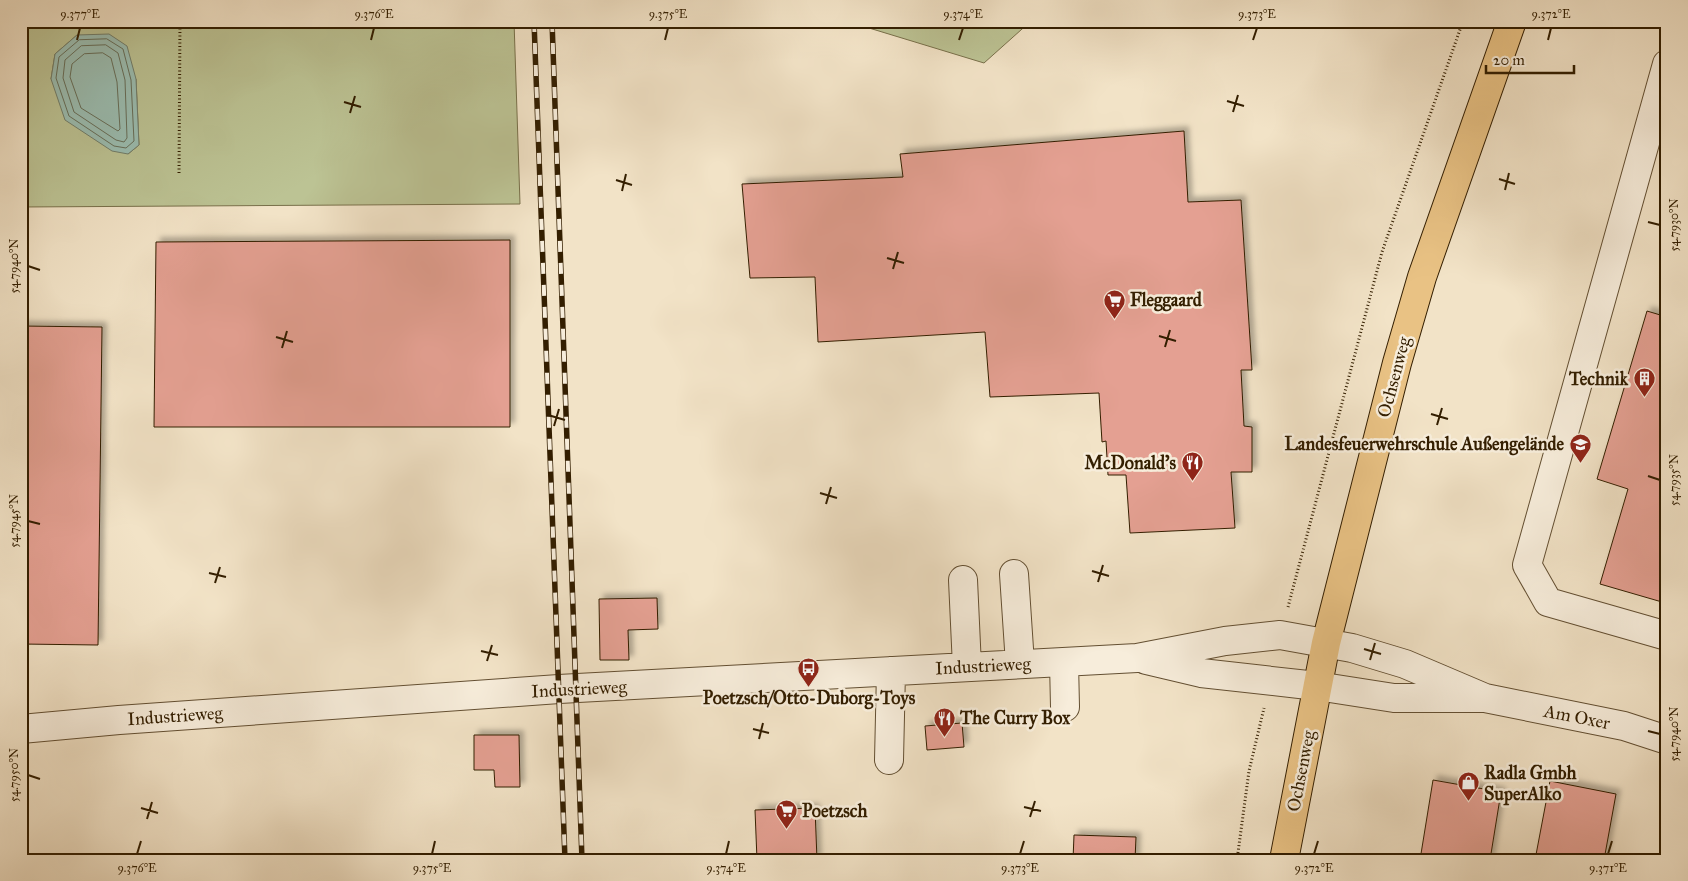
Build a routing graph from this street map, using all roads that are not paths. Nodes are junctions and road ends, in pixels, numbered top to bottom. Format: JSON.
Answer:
{"nodes":[{"id":1,"x":1512,"y":21,"type":"edge"},
{"id":2,"x":1667,"y":64,"type":"edge"},
{"id":3,"x":1014,"y":574,"type":"dead end"},
{"id":4,"x":963,"y":580,"type":"dead end"},
{"id":5,"x":1667,"y":636,"type":"edge"},
{"id":6,"x":1326,"y":643,"type":"junction"},
{"id":7,"x":1137,"y":658,"type":"junction"},
{"id":8,"x":1064,"y":662,"type":"junction"},
{"id":9,"x":1020,"y":664,"type":"junction"},
{"id":10,"x":967,"y":667,"type":"junction"},
{"id":11,"x":891,"y":671,"type":"junction"},
{"id":12,"x":1317,"y":686,"type":"junction"},
{"id":13,"x":1485,"y":698,"type":"junction"},
{"id":14,"x":1065,"y":707,"type":"dead end"},
{"id":15,"x":21,"y":730,"type":"edge"},
{"id":16,"x":1667,"y":740,"type":"edge"},
{"id":17,"x":889,"y":760,"type":"dead end"},
{"id":18,"x":1284,"y":860,"type":"edge"}],
"edges":[{"from":1,"to":6,"type":"main road","name":"Ochsenweg"},
{"from":2,"to":5,"type":"street"},
{"from":3,"to":9,"type":"street"},
{"from":4,"to":10,"type":"street"},
{"from":6,"to":7,"type":"street","name":"Industrieweg"},
{"from":6,"to":12,"type":"main road","name":"Ochsenweg"},
{"from":6,"to":13,"type":"street","name":"Am Oxer"},
{"from":7,"to":8,"type":"street","name":"Industrieweg"},
{"from":7,"to":12,"type":"street","name":"Industrieweg"},
{"from":8,"to":9,"type":"street","name":"Industrieweg"},
{"from":8,"to":14,"type":"street"},
{"from":9,"to":10,"type":"street","name":"Industrieweg"},
{"from":10,"to":11,"type":"street","name":"Industrieweg"},
{"from":11,"to":15,"type":"street","name":"Industrieweg"},
{"from":11,"to":17,"type":"street"},
{"from":12,"to":13,"type":"street","name":"Am Oxer"},
{"from":12,"to":18,"type":"main road","name":"Ochsenweg"},
{"from":13,"to":16,"type":"street","name":"Am Oxer"}]}
